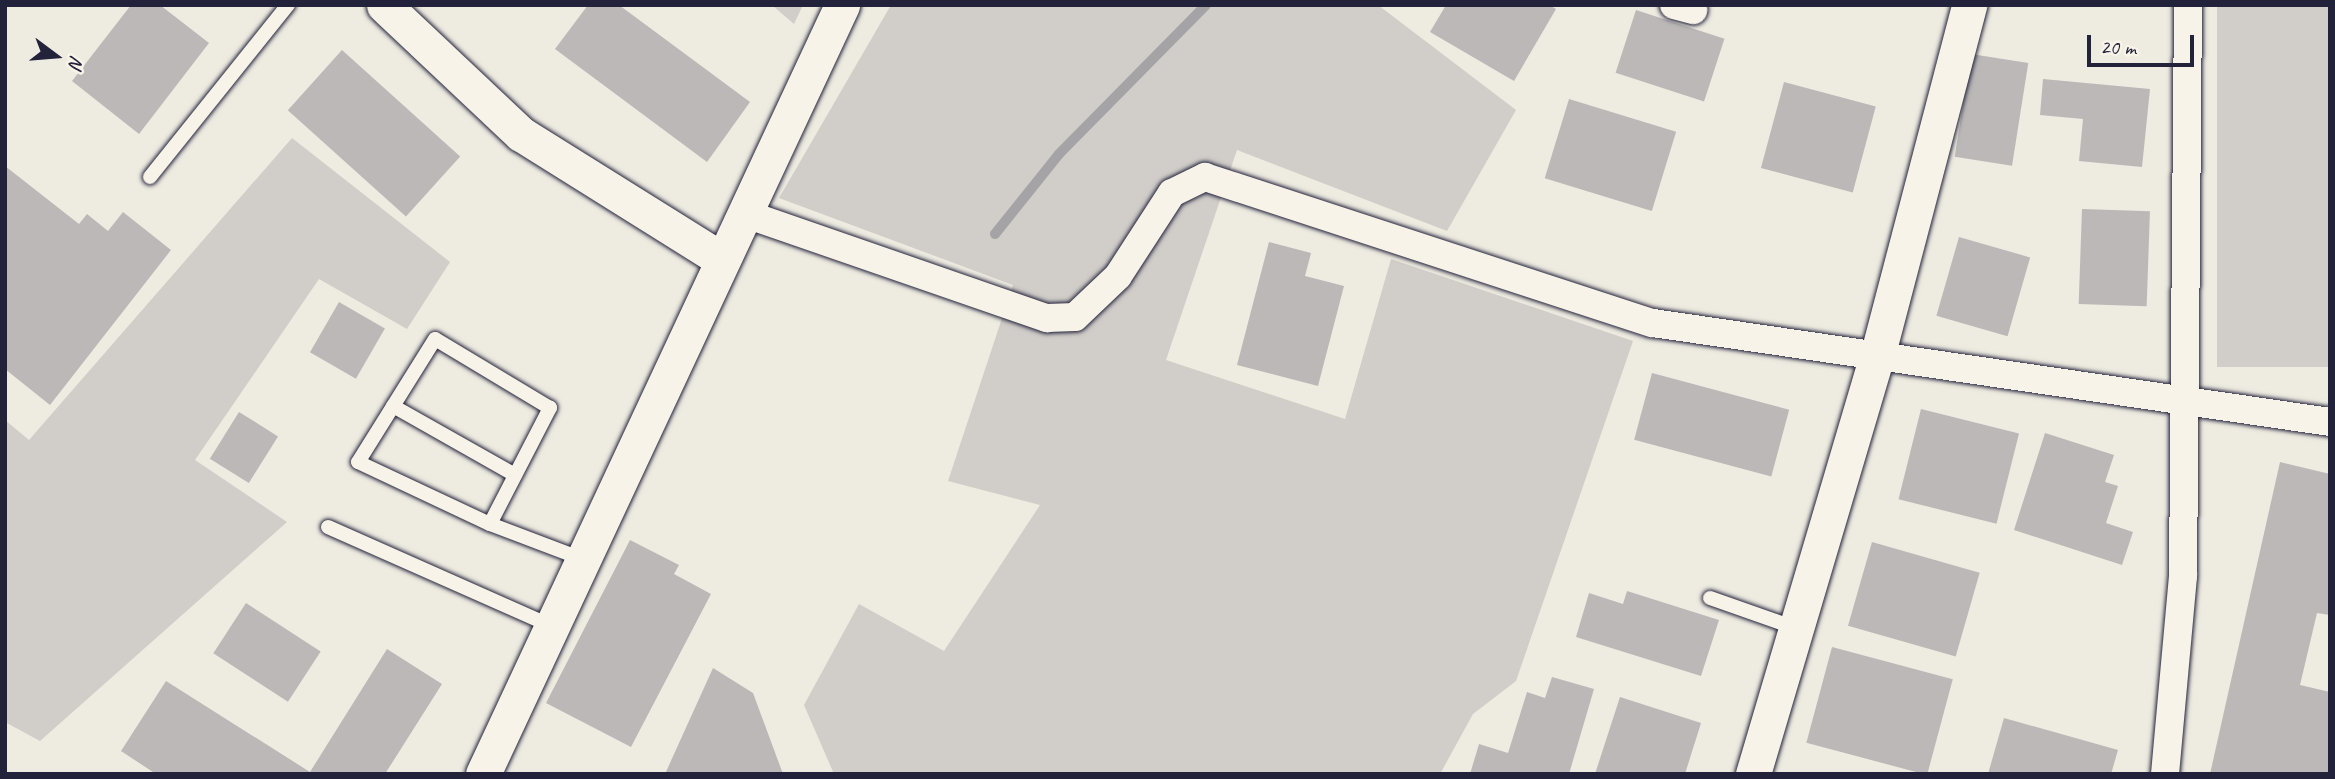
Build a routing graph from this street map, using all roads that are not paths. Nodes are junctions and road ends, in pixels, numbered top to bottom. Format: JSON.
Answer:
{"nodes":[{"id":1,"x":288,"y":5,"type":"edge"},
{"id":2,"x":384,"y":5,"type":"edge"},
{"id":3,"x":842,"y":5,"type":"edge"},
{"id":4,"x":1969,"y":5,"type":"edge"},
{"id":5,"x":2188,"y":5,"type":"edge"},
{"id":6,"x":150,"y":177,"type":"dead end"},
{"id":7,"x":743,"y":213,"type":"junction"},
{"id":8,"x":720,"y":259,"type":"junction"},
{"id":9,"x":1878,"y":353,"type":"junction"},
{"id":10,"x":2188,"y":400,"type":"junction"},
{"id":11,"x":393,"y":406,"type":"junction"},
{"id":12,"x":2330,"y":422,"type":"edge"},
{"id":13,"x":515,"y":475,"type":"junction"},
{"id":14,"x":490,"y":524,"type":"junction"},
{"id":15,"x":328,"y":527,"type":"dead end"},
{"id":16,"x":582,"y":559,"type":"junction"},
{"id":17,"x":1710,"y":598,"type":"dead end"},
{"id":18,"x":551,"y":626,"type":"junction"},
{"id":19,"x":1797,"y":629,"type":"junction"},
{"id":20,"x":482,"y":774,"type":"edge"},
{"id":21,"x":1753,"y":774,"type":"edge"},
{"id":22,"x":2165,"y":774,"type":"edge"}],
"edges":[{"from":1,"to":6,"type":"lane"},
{"from":2,"to":8,"type":"street"},
{"from":3,"to":7,"type":"street"},
{"from":4,"to":9,"type":"street"},
{"from":5,"to":10,"type":"street"},
{"from":7,"to":8,"type":"street"},
{"from":7,"to":9,"type":"street"},
{"from":8,"to":16,"type":"street"},
{"from":9,"to":10,"type":"street"},
{"from":9,"to":19,"type":"street"},
{"from":10,"to":12,"type":"street"},
{"from":10,"to":22,"type":"street"},
{"from":11,"to":13,"type":"lane"},
{"from":11,"to":13,"type":"lane"},
{"from":11,"to":14,"type":"lane"},
{"from":13,"to":14,"type":"lane"},
{"from":14,"to":16,"type":"lane"},
{"from":15,"to":18,"type":"lane"},
{"from":16,"to":18,"type":"street"},
{"from":17,"to":19,"type":"lane"},
{"from":18,"to":20,"type":"street"},
{"from":19,"to":21,"type":"street"}]}
